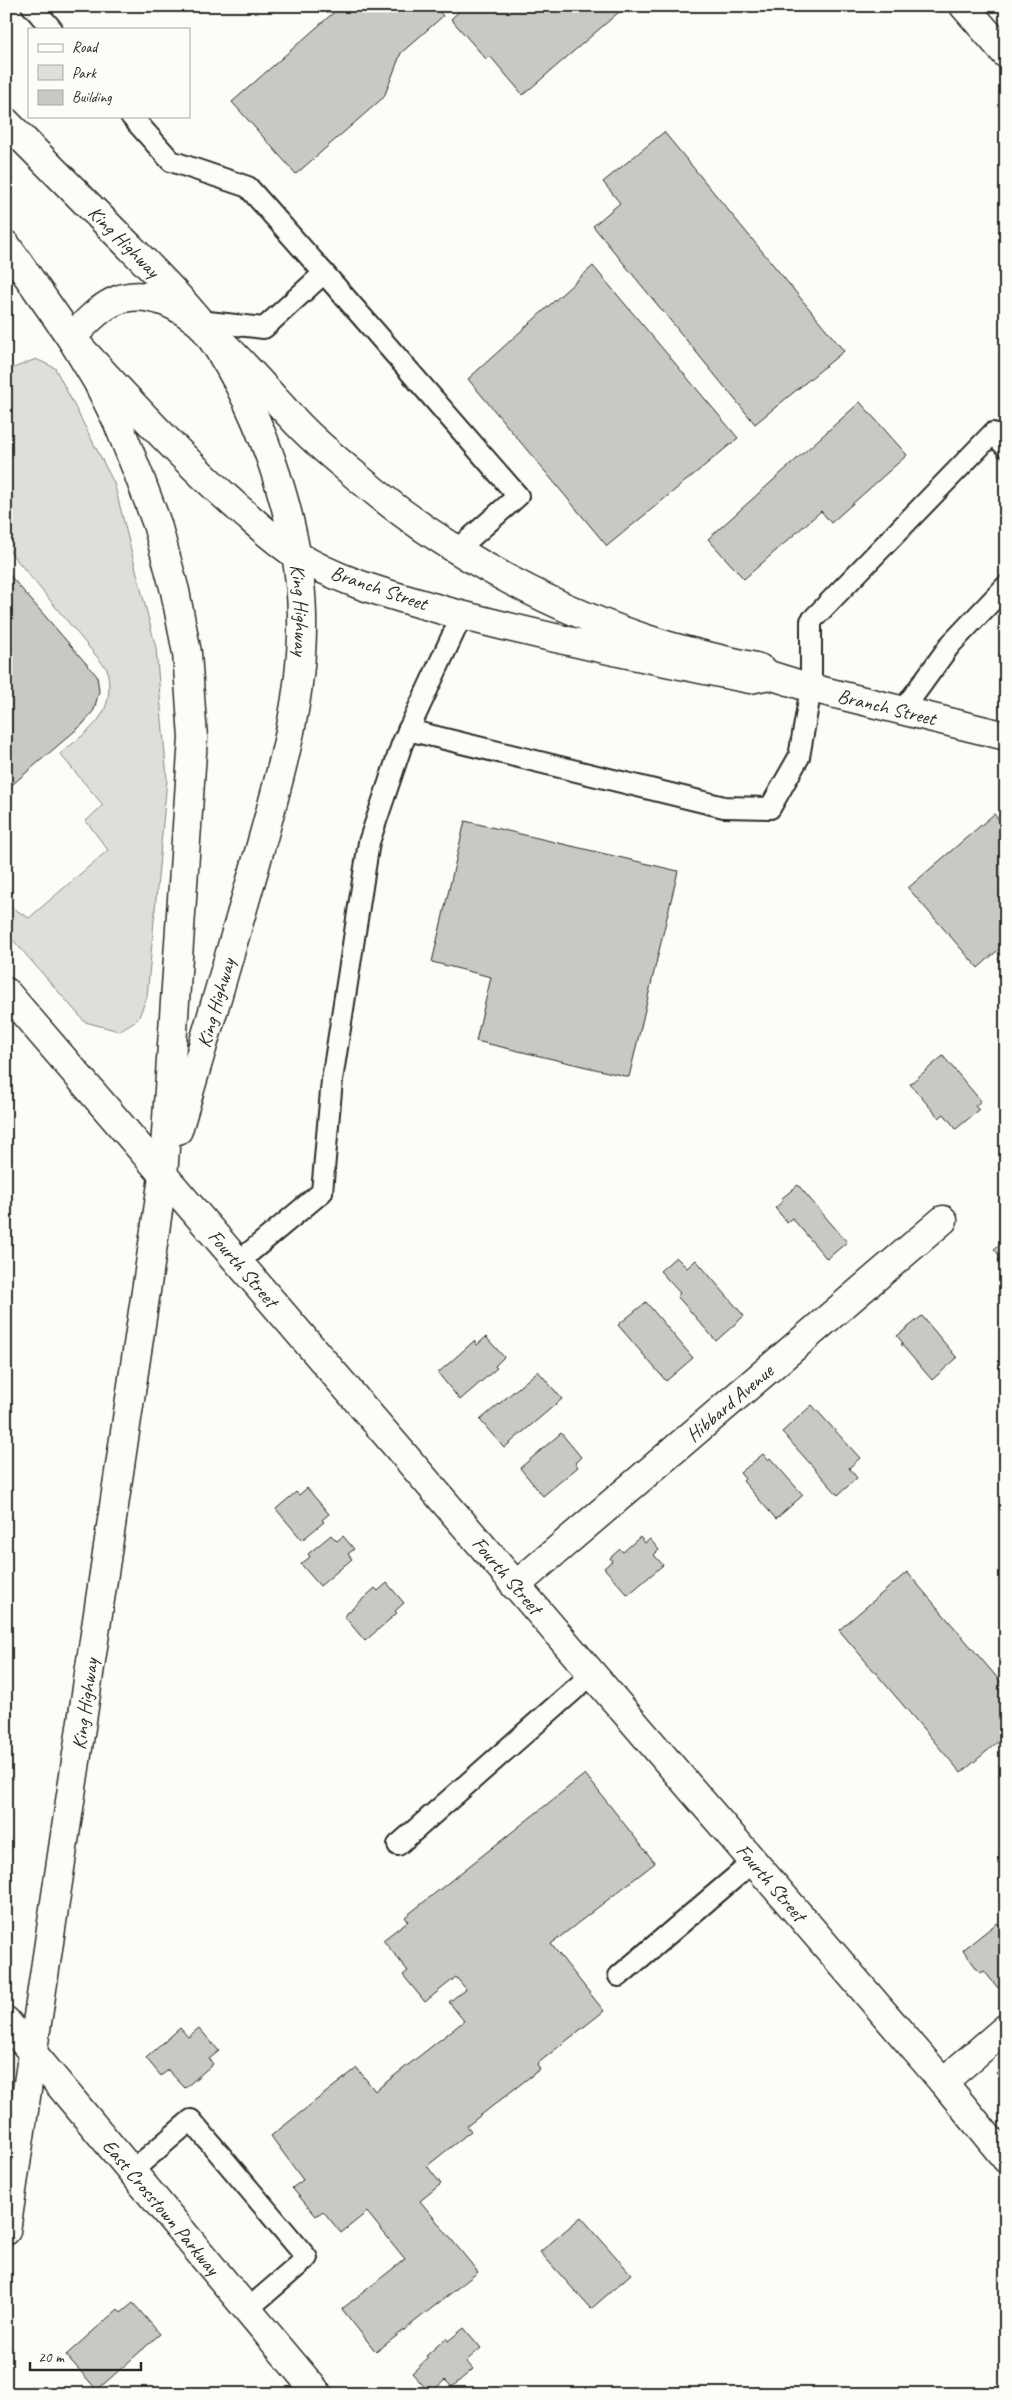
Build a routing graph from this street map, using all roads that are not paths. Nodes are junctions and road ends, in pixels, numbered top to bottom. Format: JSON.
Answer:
{"nodes":[{"id":1,"x":32,"y":6,"type":"edge"},
{"id":2,"x":969,"y":8,"type":"edge"},
{"id":3,"x":51,"y":28,"type":"edge"},
{"id":4,"x":1006,"y":54,"type":"edge"},
{"id":5,"x":133,"y":118,"type":"edge"},
{"id":6,"x":6,"y":122,"type":"edge"},
{"id":7,"x":6,"y":245,"type":"edge"},
{"id":8,"x":324,"y":273,"type":"junction"},
{"id":9,"x":199,"y":321,"type":"junction"},
{"id":10,"x":71,"y":338,"type":"junction"},
{"id":11,"x":1006,"y":447,"type":"edge"},
{"id":12,"x":458,"y":549,"type":"junction"},
{"id":13,"x":295,"y":554,"type":"junction"},
{"id":14,"x":1006,"y":586,"type":"edge"},
{"id":15,"x":462,"y":615,"type":"junction"},
{"id":16,"x":769,"y":675,"type":"junction"},
{"id":17,"x":811,"y":688,"type":"junction"},
{"id":18,"x":903,"y":710,"type":"junction"},
{"id":19,"x":408,"y":730,"type":"junction"},
{"id":20,"x":1006,"y":736,"type":"edge"},
{"id":21,"x":6,"y":992,"type":"edge"},
{"id":22,"x":163,"y":1177,"type":"junction"},
{"id":23,"x":943,"y":1220,"type":"dead end"},
{"id":24,"x":237,"y":1263,"type":"junction"},
{"id":25,"x":515,"y":1586,"type":"junction"},
{"id":26,"x":592,"y":1674,"type":"junction"},
{"id":27,"x":398,"y":1845,"type":"dead end"},
{"id":28,"x":753,"y":1862,"type":"junction"},
{"id":29,"x":620,"y":1976,"type":"dead end"},
{"id":30,"x":6,"y":2021,"type":"edge"},
{"id":31,"x":1006,"y":2028,"type":"edge"},
{"id":32,"x":34,"y":2052,"type":"junction"},
{"id":33,"x":943,"y":2082,"type":"junction"},
{"id":34,"x":1006,"y":2159,"type":"edge"},
{"id":35,"x":132,"y":2171,"type":"junction"},
{"id":36,"x":6,"y":2231,"type":"edge"},
{"id":37,"x":248,"y":2309,"type":"junction"},
{"id":38,"x":318,"y":2394,"type":"edge"}],
"edges":[{"from":1,"to":3,"type":"lane"},
{"from":2,"to":4,"type":"street"},
{"from":5,"to":8,"type":"lane"},
{"from":6,"to":9,"type":"street","name":"King Highway"},
{"from":7,"to":10,"type":"street","name":"King Highway"},
{"from":8,"to":9,"type":"lane"},
{"from":8,"to":12,"type":"lane"},
{"from":9,"to":10,"type":"street"},
{"from":9,"to":12,"type":"street","name":"Branch Street"},
{"from":9,"to":13,"type":"street","name":"King Highway"},
{"from":10,"to":13,"type":"street","name":"Branch Street"},
{"from":10,"to":22,"type":"street","name":"King Highway"},
{"from":11,"to":17,"type":"lane"},
{"from":12,"to":16,"type":"street","name":"Branch Street"},
{"from":13,"to":15,"type":"street","name":"Branch Street"},
{"from":13,"to":22,"type":"street","name":"King Highway"},
{"from":14,"to":18,"type":"lane"},
{"from":15,"to":16,"type":"street","name":"Branch Street"},
{"from":15,"to":19,"type":"lane"},
{"from":16,"to":17,"type":"street","name":"Branch Street"},
{"from":17,"to":18,"type":"street","name":"Branch Street"},
{"from":17,"to":19,"type":"lane"},
{"from":18,"to":20,"type":"street","name":"Branch Street"},
{"from":19,"to":24,"type":"lane"},
{"from":21,"to":22,"type":"street","name":"Fourth Street"},
{"from":22,"to":24,"type":"street","name":"Fourth Street"},
{"from":22,"to":32,"type":"street","name":"King Highway"},
{"from":23,"to":25,"type":"street","name":"Hibbard Avenue"},
{"from":24,"to":25,"type":"street","name":"Fourth Street"},
{"from":25,"to":26,"type":"street","name":"Fourth Street"},
{"from":26,"to":27,"type":"lane"},
{"from":26,"to":28,"type":"street","name":"Fourth Street"},
{"from":28,"to":29,"type":"lane"},
{"from":28,"to":33,"type":"street","name":"Fourth Street"},
{"from":30,"to":32,"type":"street","name":"East Crosstown Parkway"},
{"from":31,"to":33,"type":"street"},
{"from":32,"to":35,"type":"street","name":"East Crosstown Parkway"},
{"from":32,"to":36,"type":"street","name":"King Highway"},
{"from":33,"to":34,"type":"street","name":"Fourth Street"},
{"from":35,"to":37,"type":"street","name":"East Crosstown Parkway"},
{"from":35,"to":37,"type":"lane"},
{"from":37,"to":38,"type":"street","name":"East Crosstown Parkway"}]}
